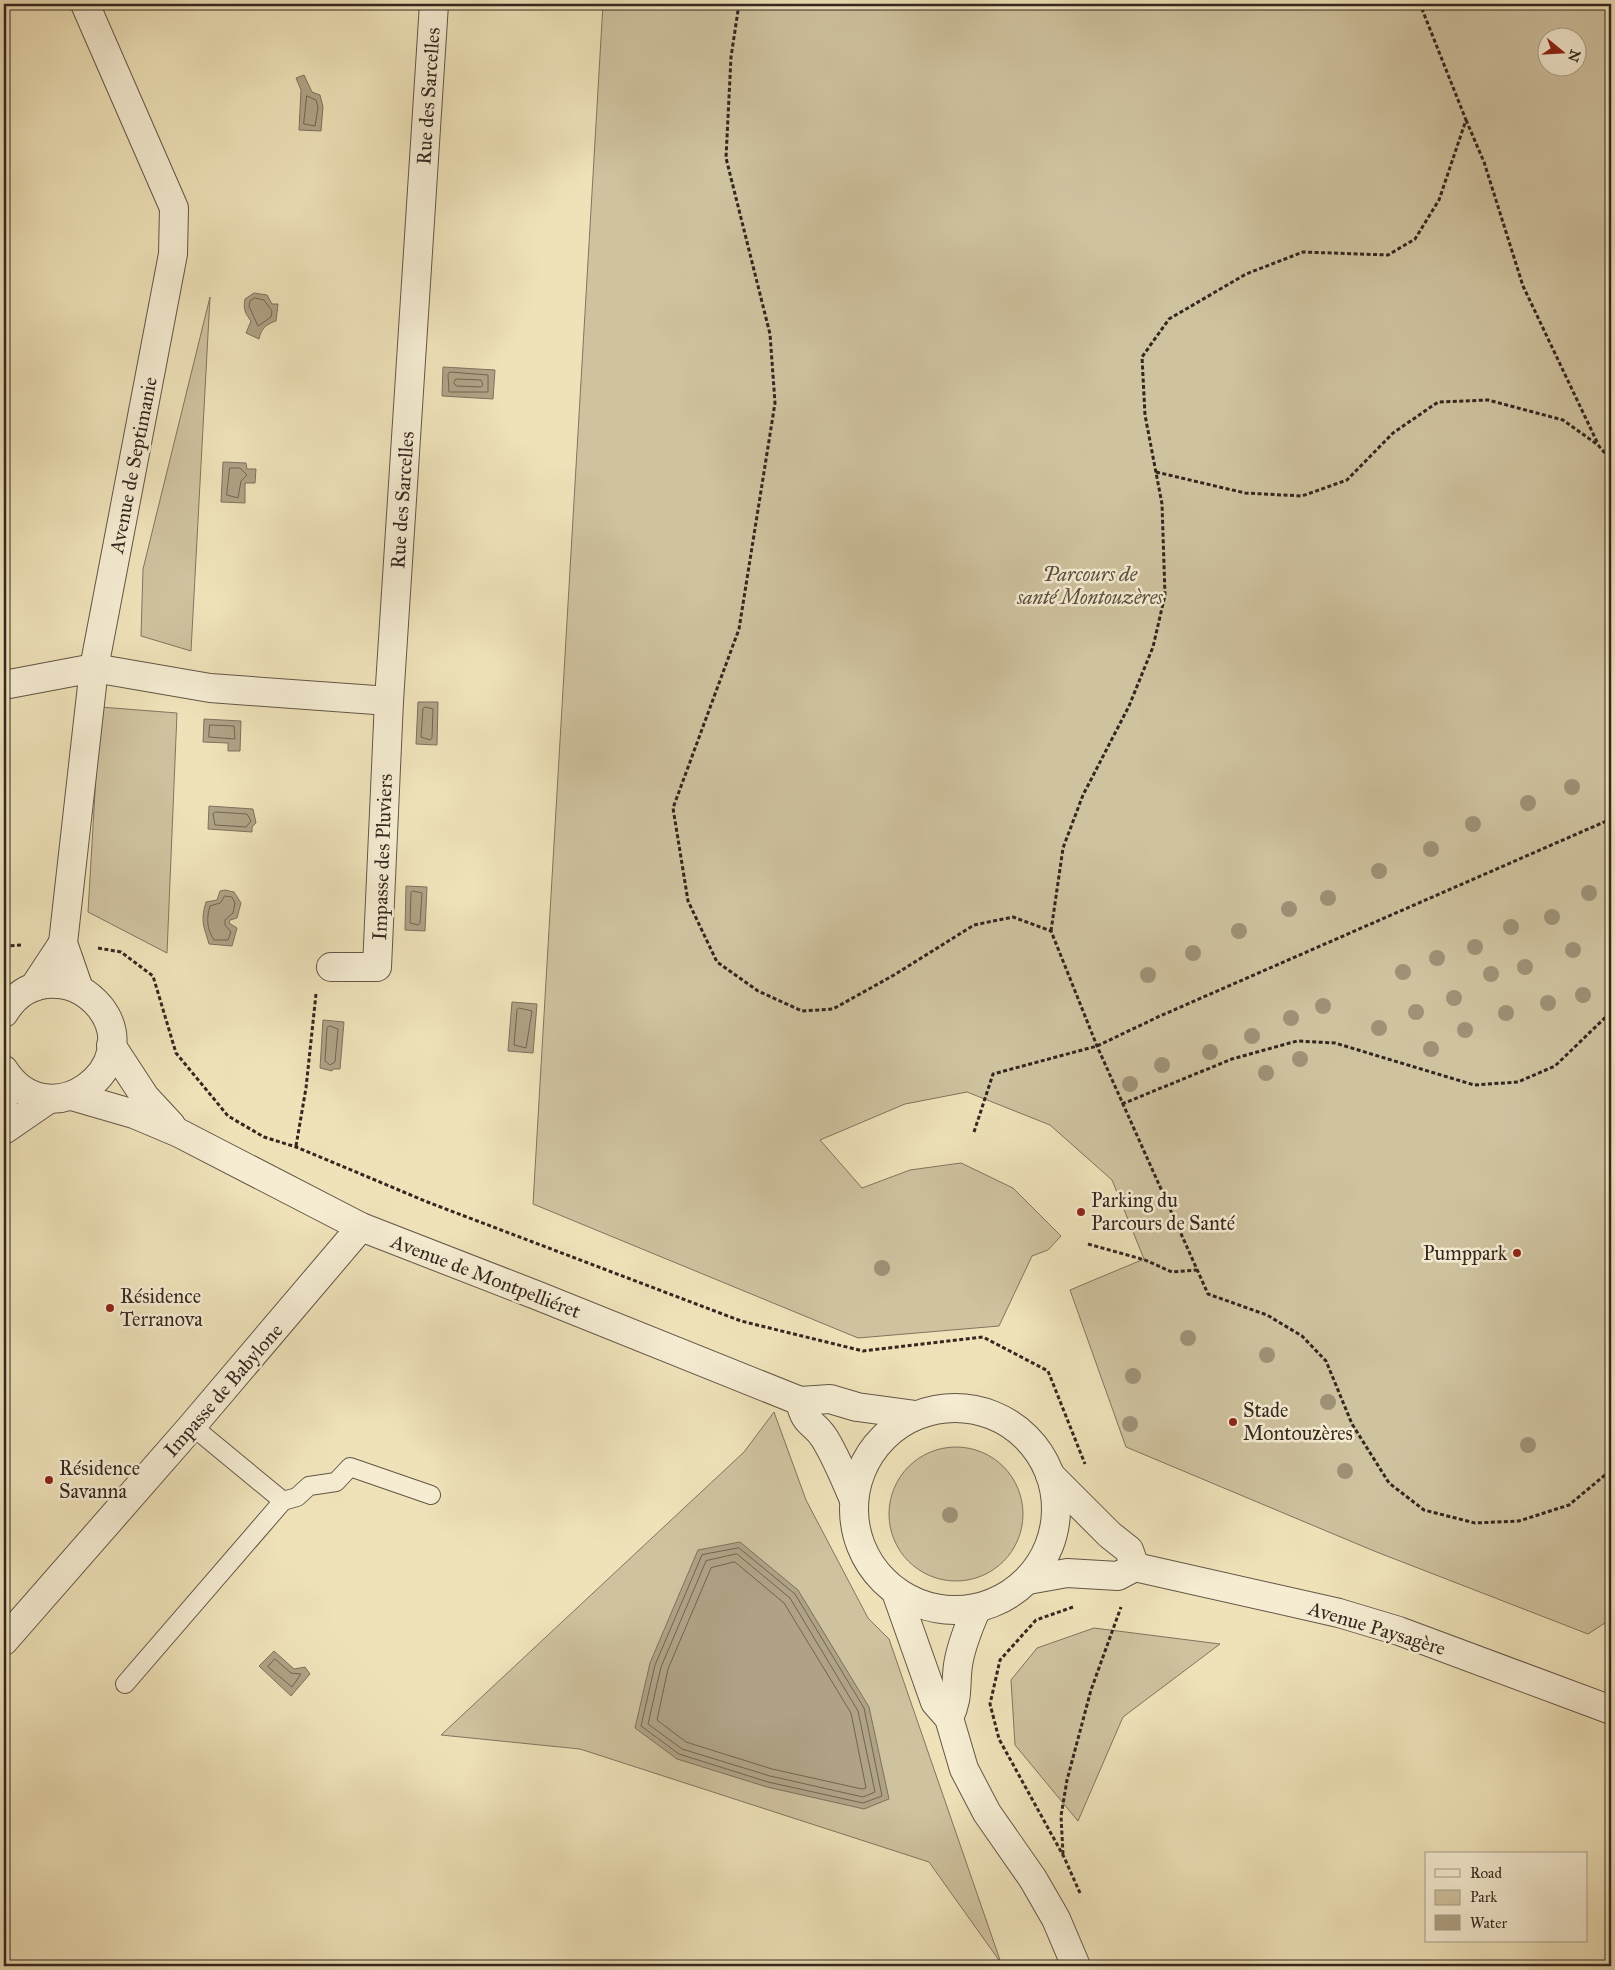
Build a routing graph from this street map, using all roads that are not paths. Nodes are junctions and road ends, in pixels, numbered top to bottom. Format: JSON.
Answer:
{"nodes":[{"id":1,"x":85,"y":4,"type":"edge"},
{"id":2,"x":434,"y":4,"type":"edge"},
{"id":3,"x":94,"y":668,"type":"junction"},
{"id":4,"x":4,"y":685,"type":"edge"},
{"id":5,"x":389,"y":701,"type":"junction"},
{"id":6,"x":63,"y":943,"type":"junction"},
{"id":7,"x":330,"y":967,"type":"road end"},
{"id":8,"x":79,"y":989,"type":"junction"},
{"id":9,"x":14,"y":999,"type":"edge"},
{"id":10,"x":111,"y":1045,"type":"junction"},
{"id":11,"x":6,"y":1083,"type":"edge"},
{"id":12,"x":61,"y":1097,"type":"junction"},
{"id":13,"x":4,"y":1130,"type":"edge"},
{"id":14,"x":179,"y":1133,"type":"junction"},
{"id":15,"x":361,"y":1227,"type":"junction"},
{"id":16,"x":800,"y":1401,"type":"junction"},
{"id":17,"x":916,"y":1415,"type":"junction"},
{"id":18,"x":192,"y":1426,"type":"junction"},
{"id":19,"x":1050,"y":1475,"type":"junction"},
{"id":20,"x":431,"y":1495,"type":"dead end"},
{"id":21,"x":854,"y":1500,"type":"junction"},
{"id":22,"x":283,"y":1501,"type":"junction"},
{"id":23,"x":1135,"y":1567,"type":"junction"},
{"id":24,"x":1028,"y":1580,"type":"junction"},
{"id":25,"x":896,"y":1592,"type":"junction"},
{"id":26,"x":977,"y":1608,"type":"junction"},
{"id":27,"x":4,"y":1641,"type":"edge"},
{"id":28,"x":125,"y":1684,"type":"dead end"},
{"id":29,"x":1611,"y":1710,"type":"edge"},
{"id":30,"x":949,"y":1718,"type":"junction"},
{"id":31,"x":1076,"y":1966,"type":"edge"}],
"edges":[{"from":1,"to":3,"type":"street","name":"Avenue de Septimanie"},
{"from":2,"to":5,"type":"street","name":"Rue des Sarcelles"},
{"from":3,"to":4,"type":"street"},
{"from":3,"to":5,"type":"street"},
{"from":3,"to":6,"type":"street","name":"Avenue de Septimanie"},
{"from":5,"to":7,"type":"street","name":"Impasse des Pluviers"},
{"from":6,"to":8,"type":"street","name":"Avenue de Septimanie"},
{"from":6,"to":9,"type":"street","name":"Avenue de Septimanie"},
{"from":8,"to":9,"type":"street"},
{"from":8,"to":10,"type":"street"},
{"from":10,"to":12,"type":"street"},
{"from":10,"to":14,"type":"street","name":"Avenue de Montpelliéret"},
{"from":11,"to":12,"type":"street","name":"Avenue de Montpelliéret"},
{"from":12,"to":13,"type":"street"},
{"from":12,"to":14,"type":"street","name":"Avenue de Montpelliéret"},
{"from":14,"to":15,"type":"street","name":"Avenue de Montpelliéret"},
{"from":15,"to":16,"type":"street","name":"Avenue de Montpelliéret"},
{"from":15,"to":18,"type":"street","name":"Impasse de Babylone"},
{"from":16,"to":17,"type":"street","name":"Avenue de Montpelliéret"},
{"from":16,"to":21,"type":"street"},
{"from":17,"to":19,"type":"street"},
{"from":17,"to":21,"type":"street"},
{"from":18,"to":22,"type":"lane"},
{"from":18,"to":27,"type":"street","name":"Impasse de Babylone"},
{"from":19,"to":23,"type":"street"},
{"from":19,"to":24,"type":"street"},
{"from":20,"to":22,"type":"lane"},
{"from":21,"to":25,"type":"street"},
{"from":22,"to":28,"type":"lane"},
{"from":23,"to":24,"type":"street"},
{"from":23,"to":29,"type":"street","name":"Avenue Paysagère"},
{"from":24,"to":26,"type":"street"},
{"from":25,"to":26,"type":"street"},
{"from":25,"to":30,"type":"street"},
{"from":26,"to":30,"type":"street"},
{"from":30,"to":31,"type":"street"}]}
